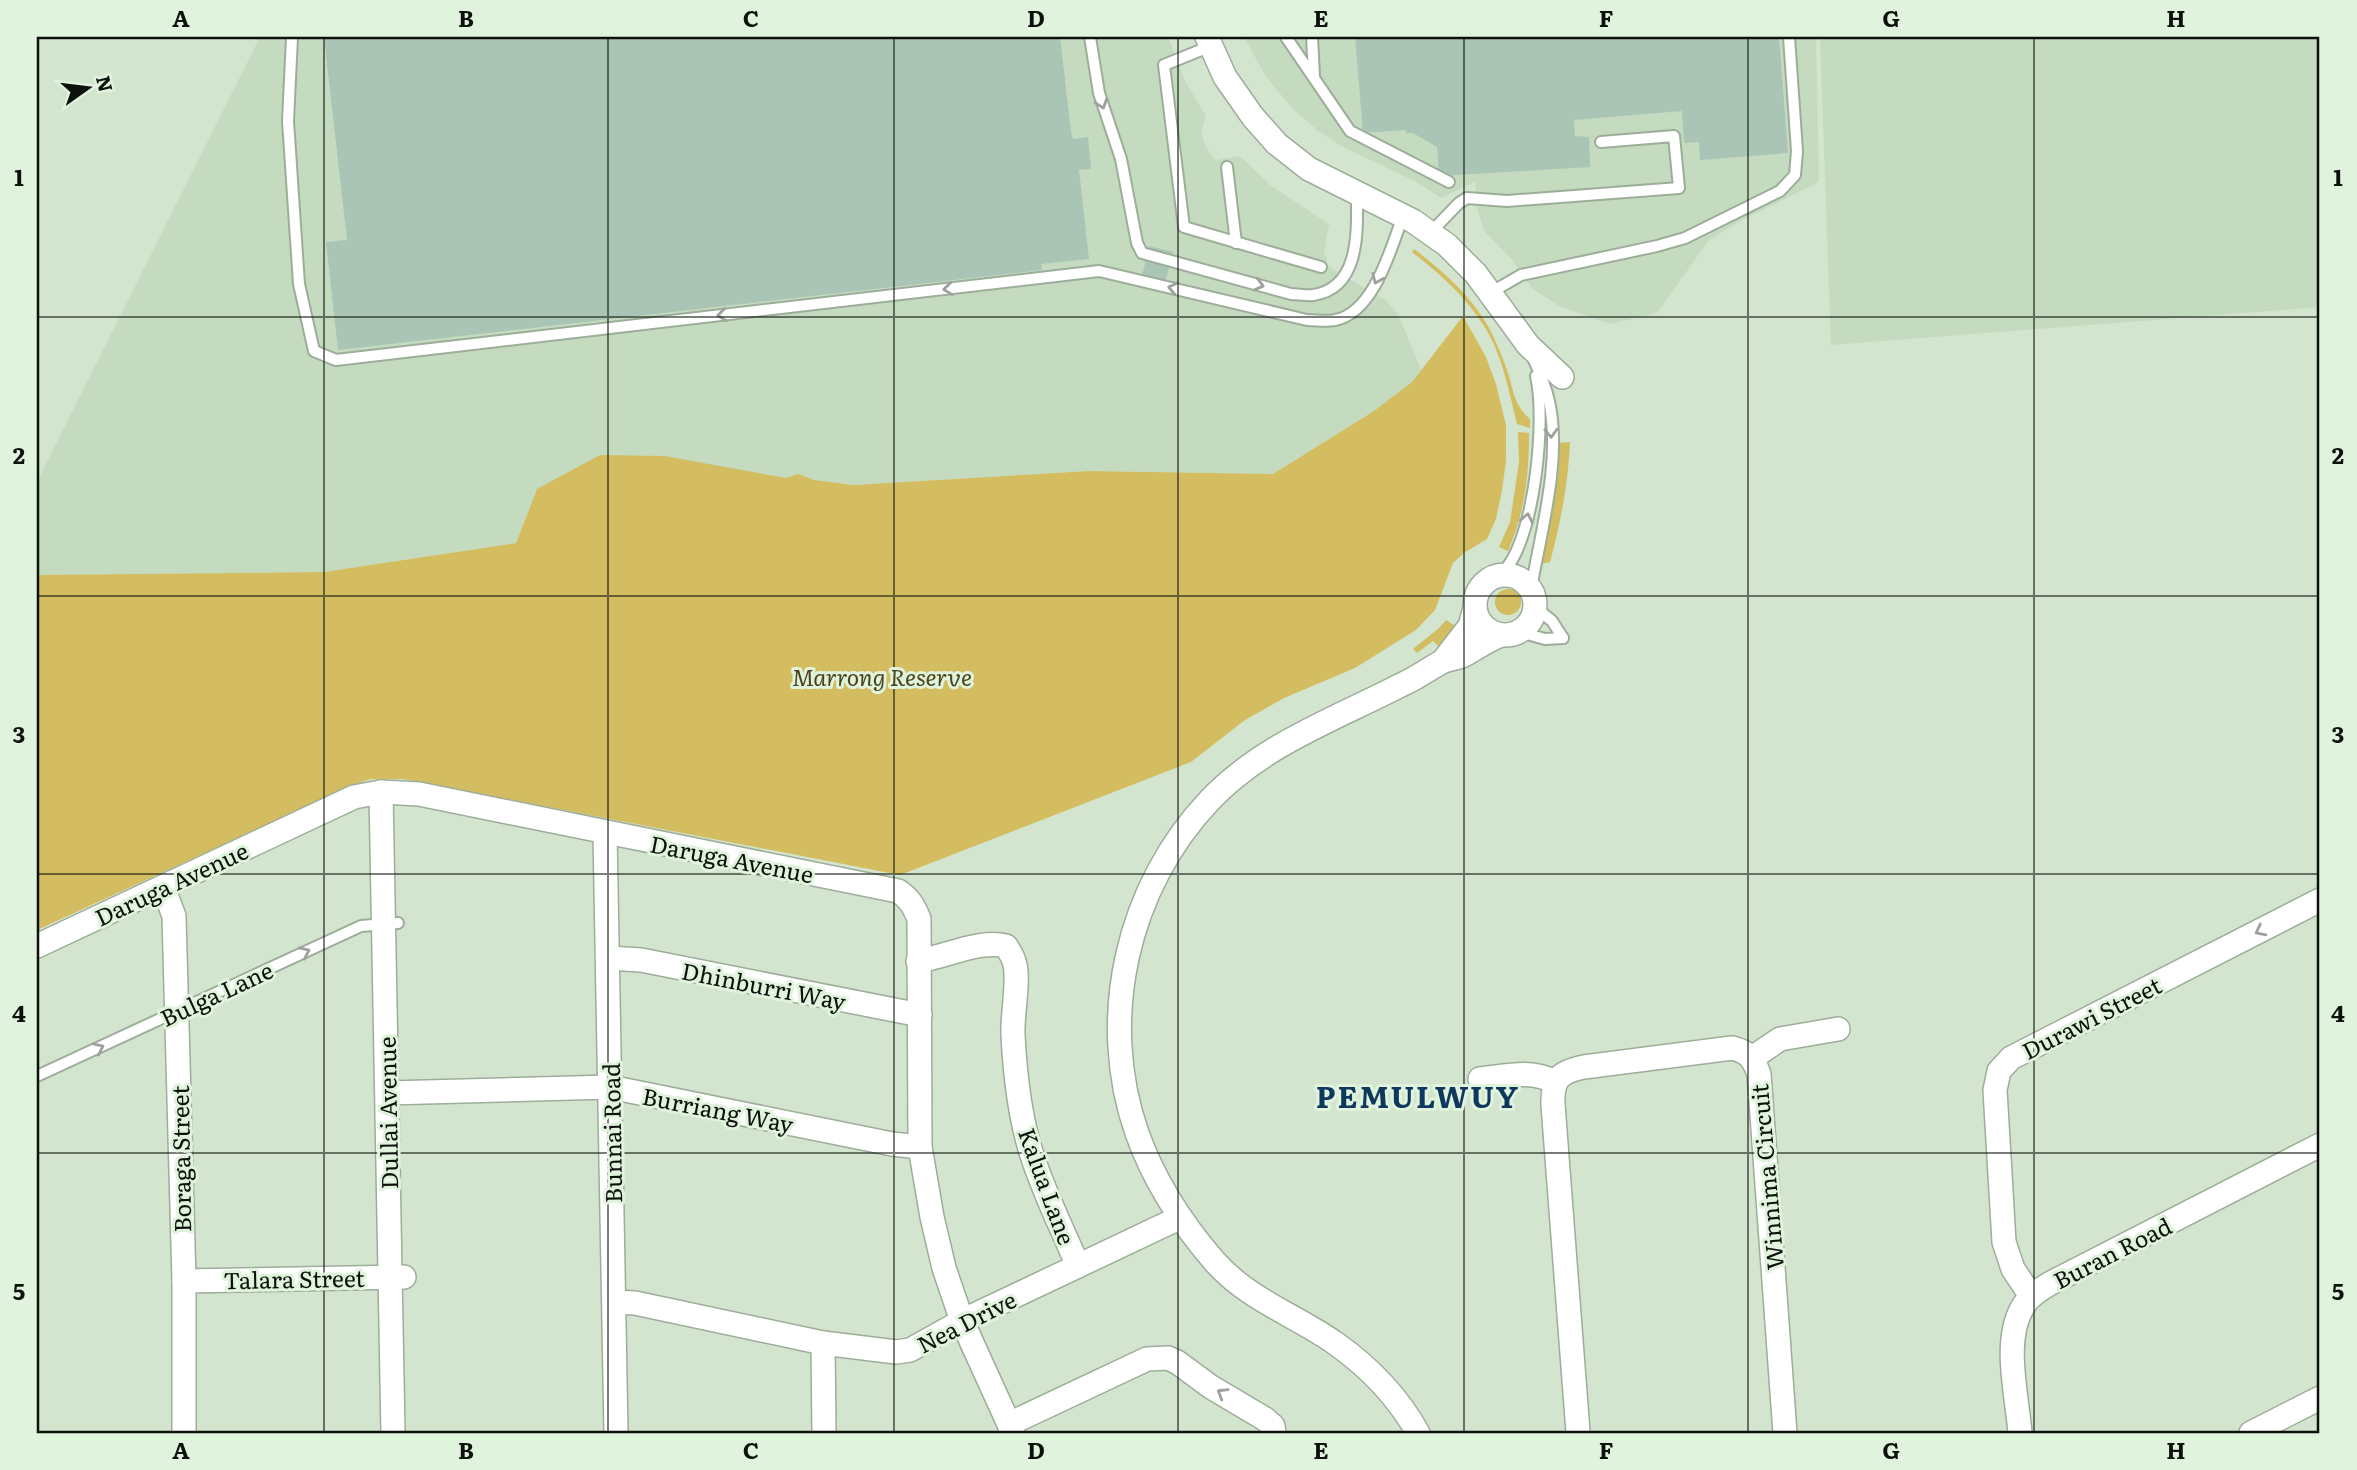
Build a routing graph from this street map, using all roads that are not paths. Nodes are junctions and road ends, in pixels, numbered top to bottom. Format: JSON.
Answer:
{"nodes":[{"id":1,"x":292,"y":37,"type":"edge"},
{"id":2,"x":1090,"y":37,"type":"edge"},
{"id":3,"x":1286,"y":37,"type":"edge"},
{"id":4,"x":1312,"y":37,"type":"edge"},
{"id":5,"x":1789,"y":37,"type":"edge"},
{"id":6,"x":1209,"y":41,"type":"edge"},
{"id":7,"x":1314,"y":77,"type":"junction"},
{"id":8,"x":1601,"y":142,"type":"dead end"},
{"id":9,"x":1227,"y":167,"type":"dead end"},
{"id":10,"x":1449,"y":182,"type":"dead end"},
{"id":11,"x":1357,"y":193,"type":"junction"},
{"id":12,"x":1403,"y":216,"type":"junction"},
{"id":13,"x":1430,"y":233,"type":"junction"},
{"id":14,"x":1236,"y":243,"type":"junction"},
{"id":15,"x":1321,"y":267,"type":"dead end"},
{"id":16,"x":1490,"y":293,"type":"junction"},
{"id":17,"x":1528,"y":345,"type":"junction"},
{"id":18,"x":1562,"y":377,"type":"dead end"},
{"id":19,"x":1496,"y":576,"type":"junction"},
{"id":20,"x":1533,"y":599,"type":"junction"},
{"id":21,"x":1475,"y":608,"type":"junction"},
{"id":22,"x":1510,"y":634,"type":"junction"},
{"id":23,"x":1443,"y":661,"type":"junction"},
{"id":24,"x":388,"y":792,"type":"junction"},
{"id":25,"x":605,"y":833,"type":"junction"},
{"id":26,"x":163,"y":887,"type":"junction"},
{"id":27,"x":2320,"y":900,"type":"edge"},
{"id":28,"x":391,"y":923,"type":"junction"},
{"id":29,"x":37,"y":946,"type":"edge"},
{"id":30,"x":607,"y":958,"type":"junction"},
{"id":31,"x":918,"y":961,"type":"junction"},
{"id":32,"x":177,"y":1011,"type":"junction"},
{"id":33,"x":920,"y":1015,"type":"junction"},
{"id":34,"x":1838,"y":1029,"type":"dead end"},
{"id":35,"x":1752,"y":1058,"type":"junction"},
{"id":36,"x":37,"y":1076,"type":"edge"},
{"id":37,"x":1480,"y":1079,"type":"dead end"},
{"id":38,"x":1555,"y":1082,"type":"junction"},
{"id":39,"x":610,"y":1087,"type":"junction"},
{"id":40,"x":395,"y":1093,"type":"junction"},
{"id":41,"x":2320,"y":1145,"type":"edge"},
{"id":42,"x":920,"y":1147,"type":"junction"},
{"id":43,"x":1179,"y":1217,"type":"junction"},
{"id":44,"x":1078,"y":1266,"type":"junction"},
{"id":45,"x":397,"y":1276,"type":"junction"},
{"id":46,"x":184,"y":1281,"type":"junction"},
{"id":47,"x":2031,"y":1296,"type":"junction"},
{"id":48,"x":615,"y":1302,"type":"junction"},
{"id":49,"x":962,"y":1321,"type":"junction"},
{"id":50,"x":822,"y":1343,"type":"junction"},
{"id":51,"x":2320,"y":1398,"type":"edge"},
{"id":52,"x":1011,"y":1429,"type":"edge"},
{"id":53,"x":184,"y":1433,"type":"edge"},
{"id":54,"x":393,"y":1433,"type":"edge"},
{"id":55,"x":408,"y":1433,"type":"edge"},
{"id":56,"x":616,"y":1433,"type":"edge"},
{"id":57,"x":824,"y":1433,"type":"edge"},
{"id":58,"x":1274,"y":1433,"type":"edge"},
{"id":59,"x":1418,"y":1433,"type":"edge"},
{"id":60,"x":1582,"y":1433,"type":"edge"},
{"id":61,"x":1785,"y":1433,"type":"edge"},
{"id":62,"x":2020,"y":1433,"type":"edge"},
{"id":63,"x":2251,"y":1433,"type":"edge"}],
"edges":[{"from":12,"to":1,"type":"lane","one_way":true},
{"from":2,"to":11,"type":"lane","one_way":true},
{"from":3,"to":7,"type":"lane"},
{"from":4,"to":7,"type":"lane"},
{"from":5,"to":16,"type":"lane"},
{"from":6,"to":11,"type":"street"},
{"from":6,"to":14,"type":"lane"},
{"from":7,"to":10,"type":"lane"},
{"from":8,"to":13,"type":"lane"},
{"from":9,"to":14,"type":"lane"},
{"from":11,"to":12,"type":"street"},
{"from":12,"to":13,"type":"street"},
{"from":13,"to":16,"type":"street"},
{"from":14,"to":15,"type":"lane"},
{"from":16,"to":17,"type":"street"},
{"from":17,"to":18,"type":"street"},
{"from":19,"to":17,"type":"lane","one_way":true},
{"from":17,"to":20,"type":"lane","one_way":true},
{"from":19,"to":20,"type":"street"},
{"from":19,"to":21,"type":"street"},
{"from":20,"to":22,"type":"street"},
{"from":20,"to":22,"type":"lane"},
{"from":21,"to":22,"type":"street"},
{"from":21,"to":23,"type":"street"},
{"from":22,"to":23,"type":"street"},
{"from":23,"to":43,"type":"street"},
{"from":24,"to":25,"type":"street","name":"Daruga Avenue"},
{"from":24,"to":26,"type":"street","name":"Daruga Avenue"},
{"from":24,"to":28,"type":"street","name":"Dullai Avenue"},
{"from":25,"to":30,"type":"street","name":"Bunnai Road"},
{"from":25,"to":31,"type":"street","name":"Daruga Avenue"},
{"from":26,"to":29,"type":"street","name":"Daruga Avenue"},
{"from":26,"to":32,"type":"street","name":"Boraga Street"},
{"from":27,"to":47,"type":"street","name":"Durawi Street","one_way":true},
{"from":32,"to":28,"type":"lane","name":"Bulga Lane","one_way":true},
{"from":28,"to":40,"type":"street","name":"Dullai Avenue"},
{"from":30,"to":33,"type":"street","name":"Dhinburri Way"},
{"from":30,"to":39,"type":"street","name":"Bunnai Road"},
{"from":31,"to":33,"type":"street","name":"Daruga Avenue"},
{"from":31,"to":44,"type":"street","name":"Kalua Lane"},
{"from":36,"to":32,"type":"lane","name":"Bulga Lane","one_way":true},
{"from":32,"to":46,"type":"street","name":"Boraga Street"},
{"from":33,"to":42,"type":"street","name":"Daruga Avenue"},
{"from":34,"to":35,"type":"street"},
{"from":35,"to":38,"type":"street","name":"Winnima Circuit"},
{"from":35,"to":61,"type":"street","name":"Winnima Circuit"},
{"from":37,"to":38,"type":"street"},
{"from":38,"to":60,"type":"street"},
{"from":39,"to":40,"type":"street","name":"Burriang Way"},
{"from":39,"to":42,"type":"street","name":"Burriang Way"},
{"from":39,"to":48,"type":"street","name":"Bunnai Road"},
{"from":40,"to":45,"type":"street","name":"Dullai Avenue"},
{"from":41,"to":47,"type":"street","name":"Buran Road"},
{"from":42,"to":49,"type":"street","name":"Daruga Avenue"},
{"from":43,"to":44,"type":"street","name":"Nea Drive"},
{"from":43,"to":59,"type":"street"},
{"from":44,"to":49,"type":"street","name":"Nea Drive"},
{"from":45,"to":46,"type":"street","name":"Talara Street"},
{"from":45,"to":54,"type":"street","name":"Dullai Avenue"},
{"from":45,"to":55,"type":"street","name":"Dullai Avenue"},
{"from":46,"to":53,"type":"street","name":"Boraga Street"},
{"from":47,"to":62,"type":"street","name":"Buran Road"},
{"from":48,"to":50,"type":"street","name":"Nea Drive"},
{"from":48,"to":56,"type":"street","name":"Bunnai Road"},
{"from":49,"to":50,"type":"street","name":"Nea Drive"},
{"from":49,"to":52,"type":"street","name":"Daruga Avenue"},
{"from":50,"to":57,"type":"street"},
{"from":51,"to":63,"type":"street"},
{"from":58,"to":52,"type":"street","one_way":true}]}
